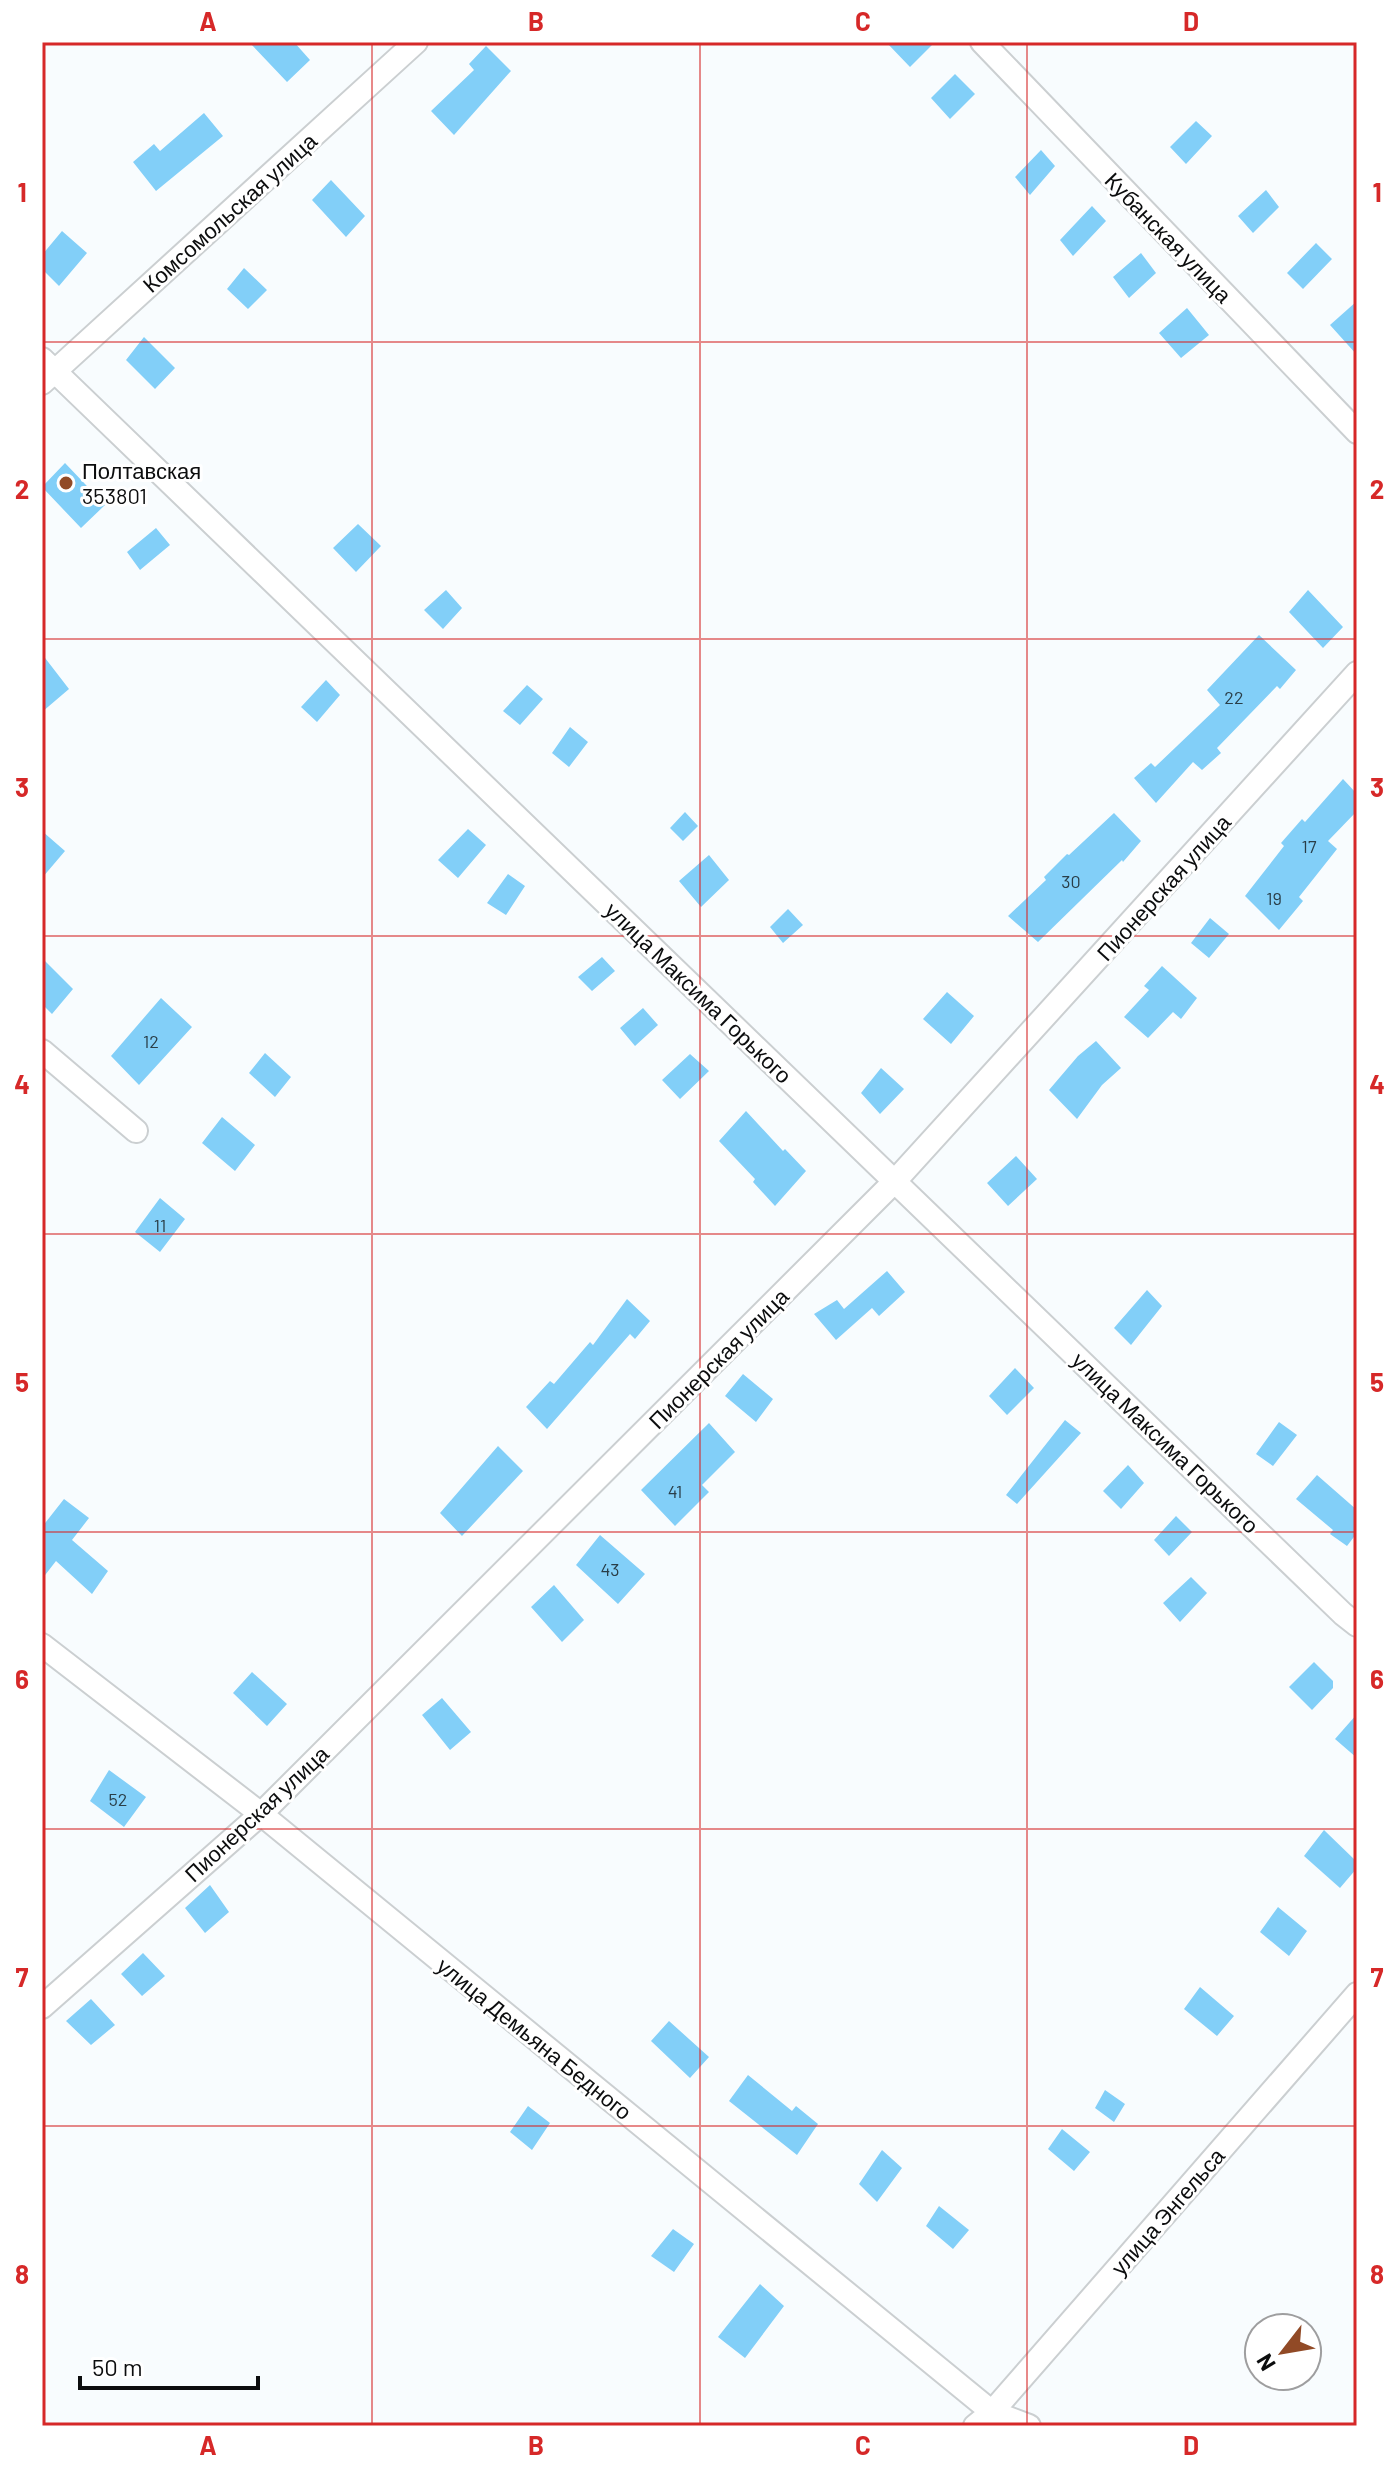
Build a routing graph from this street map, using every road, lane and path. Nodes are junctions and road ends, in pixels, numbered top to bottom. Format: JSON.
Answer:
{"nodes":[{"id":1,"x":416,"y":42,"type":"edge"},
{"id":2,"x":982,"y":42,"type":"edge"},
{"id":3,"x":46,"y":371,"type":"edge"},
{"id":4,"x":1357,"y":432,"type":"edge"},
{"id":5,"x":1357,"y":673,"type":"edge"},
{"id":6,"x":42,"y":1051,"type":"edge"},
{"id":7,"x":136,"y":1131,"type":"dead end"},
{"id":8,"x":895,"y":1181,"type":"junction"},
{"id":9,"x":1357,"y":1625,"type":"edge"},
{"id":10,"x":42,"y":1645,"type":"edge"},
{"id":11,"x":261,"y":1814,"type":"junction"},
{"id":12,"x":1357,"y":1994,"type":"edge"},
{"id":13,"x":42,"y":2007,"type":"edge"},
{"id":14,"x":983,"y":2419,"type":"edge"},
{"id":15,"x":1029,"y":2426,"type":"edge"}],
"edges":[{"from":1,"to":3,"type":"street","name":"Комсомольская улица"},
{"from":2,"to":4,"type":"street","name":"Кубанская улица"},
{"from":3,"to":8,"type":"street","name":"улица Максима Горького"},
{"from":5,"to":8,"type":"street","name":"Пионерская улица"},
{"from":6,"to":7,"type":"street"},
{"from":8,"to":9,"type":"street","name":"улица Максима Горького"},
{"from":8,"to":11,"type":"street","name":"Пионерская улица"},
{"from":10,"to":11,"type":"street","name":"улица Демьяна Бедного"},
{"from":11,"to":13,"type":"street","name":"Пионерская улица"},
{"from":11,"to":14,"type":"street","name":"улица Демьяна Бедного"},
{"from":12,"to":14,"type":"street","name":"улица Энгельса"},
{"from":14,"to":15,"type":"street","name":"улица Демьяна Бедного"}]}
